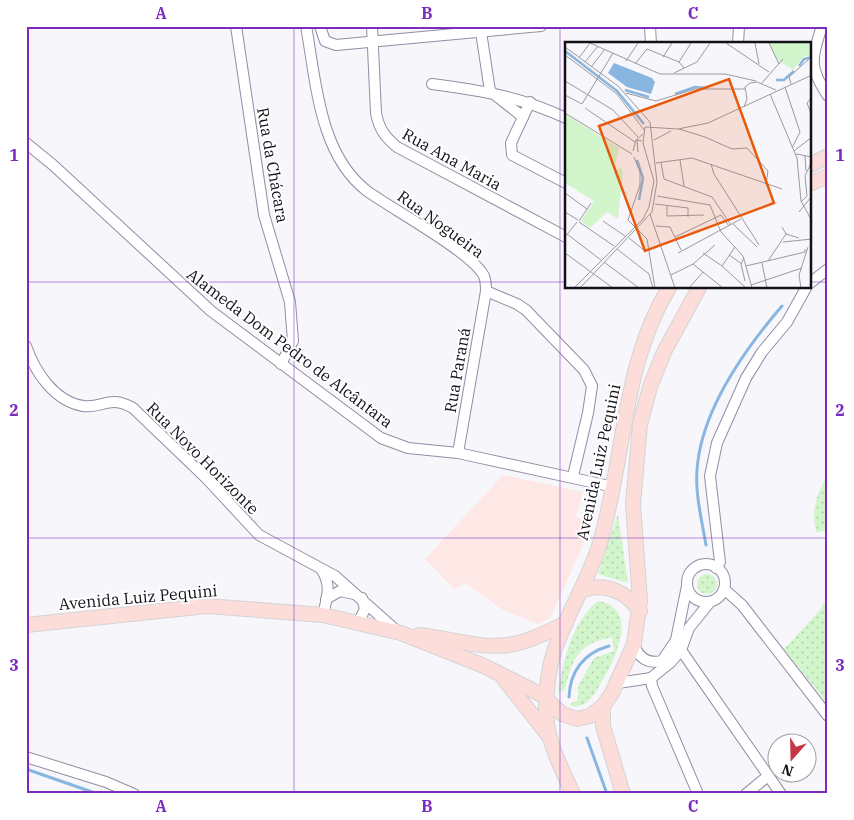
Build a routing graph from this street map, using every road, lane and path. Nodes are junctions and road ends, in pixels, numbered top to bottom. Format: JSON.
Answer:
{"nodes":[{"id":1,"x":236,"y":26,"type":"edge"},
{"id":2,"x":306,"y":26,"type":"edge"},
{"id":3,"x":320,"y":26,"type":"edge"},
{"id":4,"x":372,"y":26,"type":"edge"},
{"id":5,"x":541,"y":26,"type":"edge"},
{"id":6,"x":650,"y":26,"type":"edge"},
{"id":7,"x":739,"y":26,"type":"edge"},
{"id":8,"x":822,"y":26,"type":"edge"},
{"id":9,"x":481,"y":32,"type":"junction"},
{"id":10,"x":372,"y":40,"type":"junction"},
{"id":11,"x":651,"y":42,"type":"edge"},
{"id":12,"x":738,"y":42,"type":"edge"},
{"id":13,"x":432,"y":84,"type":"dead end"},
{"id":14,"x":490,"y":91,"type":"junction"},
{"id":15,"x":828,"y":96,"type":"edge"},
{"id":16,"x":530,"y":102,"type":"junction"},
{"id":17,"x":523,"y":118,"type":"junction"},
{"id":18,"x":565,"y":118,"type":"edge"},
{"id":19,"x":26,"y":143,"type":"edge"},
{"id":20,"x":828,"y":156,"type":"edge"},
{"id":21,"x":812,"y":163,"type":"edge"},
{"id":22,"x":828,"y":176,"type":"edge"},
{"id":23,"x":565,"y":182,"type":"edge"},
{"id":24,"x":812,"y":183,"type":"edge"},
{"id":25,"x":565,"y":236,"type":"edge"},
{"id":26,"x":828,"y":269,"type":"edge"},
{"id":27,"x":812,"y":282,"type":"edge"},
{"id":28,"x":667,"y":289,"type":"edge"},
{"id":29,"x":698,"y":289,"type":"edge"},
{"id":30,"x":805,"y":289,"type":"edge"},
{"id":31,"x":486,"y":291,"type":"junction"},
{"id":32,"x":26,"y":346,"type":"edge"},
{"id":33,"x":281,"y":364,"type":"junction"},
{"id":34,"x":458,"y":453,"type":"junction"},
{"id":35,"x":573,"y":476,"type":"junction"},
{"id":36,"x":614,"y":487,"type":"junction"},
{"id":37,"x":320,"y":568,"type":"junction"},
{"id":38,"x":716,"y":568,"type":"junction"},
{"id":39,"x":686,"y":586,"type":"junction"},
{"id":40,"x":724,"y":589,"type":"junction"},
{"id":41,"x":583,"y":590,"type":"junction"},
{"id":42,"x":362,"y":598,"type":"junction"},
{"id":43,"x":326,"y":599,"type":"junction"},
{"id":44,"x":710,"y":602,"type":"junction"},
{"id":45,"x":640,"y":611,"type":"junction"},
{"id":46,"x":323,"y":615,"type":"junction"},
{"id":47,"x":358,"y":623,"type":"junction"},
{"id":48,"x":566,"y":623,"type":"junction"},
{"id":49,"x":26,"y":625,"type":"edge"},
{"id":50,"x":399,"y":633,"type":"junction"},
{"id":51,"x":634,"y":644,"type":"junction"},
{"id":52,"x":681,"y":650,"type":"junction"},
{"id":53,"x":496,"y":672,"type":"junction"},
{"id":54,"x":651,"y":678,"type":"junction"},
{"id":55,"x":618,"y":683,"type":"junction"},
{"id":56,"x":547,"y":698,"type":"junction"},
{"id":57,"x":603,"y":706,"type":"junction"},
{"id":58,"x":828,"y":716,"type":"edge"},
{"id":59,"x":548,"y":735,"type":"junction"},
{"id":60,"x":26,"y":757,"type":"edge"},
{"id":61,"x":766,"y":773,"type":"edge"},
{"id":62,"x":766,"y":778,"type":"edge"},
{"id":63,"x":772,"y":782,"type":"edge"},
{"id":64,"x":134,"y":794,"type":"edge"},
{"id":65,"x":572,"y":794,"type":"edge"},
{"id":66,"x":623,"y":794,"type":"edge"},
{"id":67,"x":698,"y":794,"type":"edge"},
{"id":68,"x":746,"y":794,"type":"edge"},
{"id":69,"x":781,"y":794,"type":"edge"}],
"edges":[{"from":1,"to":33,"type":"street","name":"Rua da Chácara"},
{"from":2,"to":31,"type":"street","name":"Rua Nogueira"},
{"from":3,"to":10,"type":"street"},
{"from":4,"to":10,"type":"street","name":"Rua Ana Maria"},
{"from":5,"to":9,"type":"street"},
{"from":6,"to":11,"type":"street"},
{"from":7,"to":12,"type":"street"},
{"from":8,"to":15,"type":"street"},
{"from":9,"to":10,"type":"street"},
{"from":9,"to":14,"type":"street"},
{"from":10,"to":25,"type":"street","name":"Rua Ana Maria"},
{"from":13,"to":14,"type":"street"},
{"from":14,"to":16,"type":"street"},
{"from":14,"to":17,"type":"street"},
{"from":16,"to":17,"type":"street"},
{"from":16,"to":18,"type":"street"},
{"from":17,"to":23,"type":"street"},
{"from":19,"to":33,"type":"street","name":"Alameda Dom Pedro de Alcântara"},
{"from":20,"to":21,"type":"main road"},
{"from":22,"to":24,"type":"main road"},
{"from":26,"to":27,"type":"street"},
{"from":28,"to":36,"type":"main road","name":"Avenida Luiz Pequini"},
{"from":29,"to":45,"type":"main road","name":"Avenida Luiz Pequini"},
{"from":30,"to":38,"type":"street"},
{"from":31,"to":34,"type":"street","name":"Rua Paraná"},
{"from":31,"to":35,"type":"street"},
{"from":32,"to":37,"type":"street","name":"Rua Novo Horizonte"},
{"from":33,"to":34,"type":"street","name":"Alameda Dom Pedro de Alcântara"},
{"from":34,"to":35,"type":"street","name":"Alameda Dom Pedro de Alcântara"},
{"from":35,"to":36,"type":"street","name":"Alameda Dom Pedro de Alcântara"},
{"from":36,"to":41,"type":"main road","name":"Avenida Luiz Pequini"},
{"from":37,"to":42,"type":"street","name":"Rua Novo Horizonte"},
{"from":37,"to":43,"type":"street"},
{"from":38,"to":39,"type":"street"},
{"from":38,"to":40,"type":"street"},
{"from":39,"to":44,"type":"street"},
{"from":39,"to":51,"type":"street"},
{"from":40,"to":44,"type":"street"},
{"from":40,"to":58,"type":"street"},
{"from":41,"to":45,"type":"main road"},
{"from":41,"to":48,"type":"main road","name":"Avenida Luiz Pequini"},
{"from":42,"to":43,"type":"street"},
{"from":42,"to":47,"type":"street"},
{"from":42,"to":50,"type":"street","name":"Rua Novo Horizonte"},
{"from":43,"to":46,"type":"street"},
{"from":44,"to":52,"type":"street"},
{"from":45,"to":51,"type":"main road","name":"Avenida Luiz Pequini"},
{"from":46,"to":47,"type":"main road","name":"Avenida Luiz Pequini"},
{"from":46,"to":49,"type":"main road","name":"Avenida Luiz Pequini"},
{"from":47,"to":50,"type":"main road","name":"Avenida Luiz Pequini"},
{"from":48,"to":50,"type":"main road","name":"Avenida Luiz Pequini"},
{"from":48,"to":56,"type":"main road"},
{"from":50,"to":53,"type":"main road","name":"Avenida Luiz Pequini"},
{"from":51,"to":55,"type":"main road","name":"Avenida Luiz Pequini"},
{"from":52,"to":54,"type":"street"},
{"from":52,"to":61,"type":"street"},
{"from":53,"to":56,"type":"main road","name":"Avenida Luiz Pequini"},
{"from":53,"to":59,"type":"main road"},
{"from":54,"to":55,"type":"street"},
{"from":54,"to":67,"type":"street"},
{"from":55,"to":57,"type":"main road","name":"Avenida Luiz Pequini"},
{"from":56,"to":57,"type":"main road","name":"Avenida Luiz Pequini"},
{"from":56,"to":59,"type":"main road"},
{"from":57,"to":66,"type":"main road"},
{"from":59,"to":65,"type":"main road"},
{"from":60,"to":64,"type":"street"},
{"from":62,"to":68,"type":"street"},
{"from":63,"to":69,"type":"street"}]}
